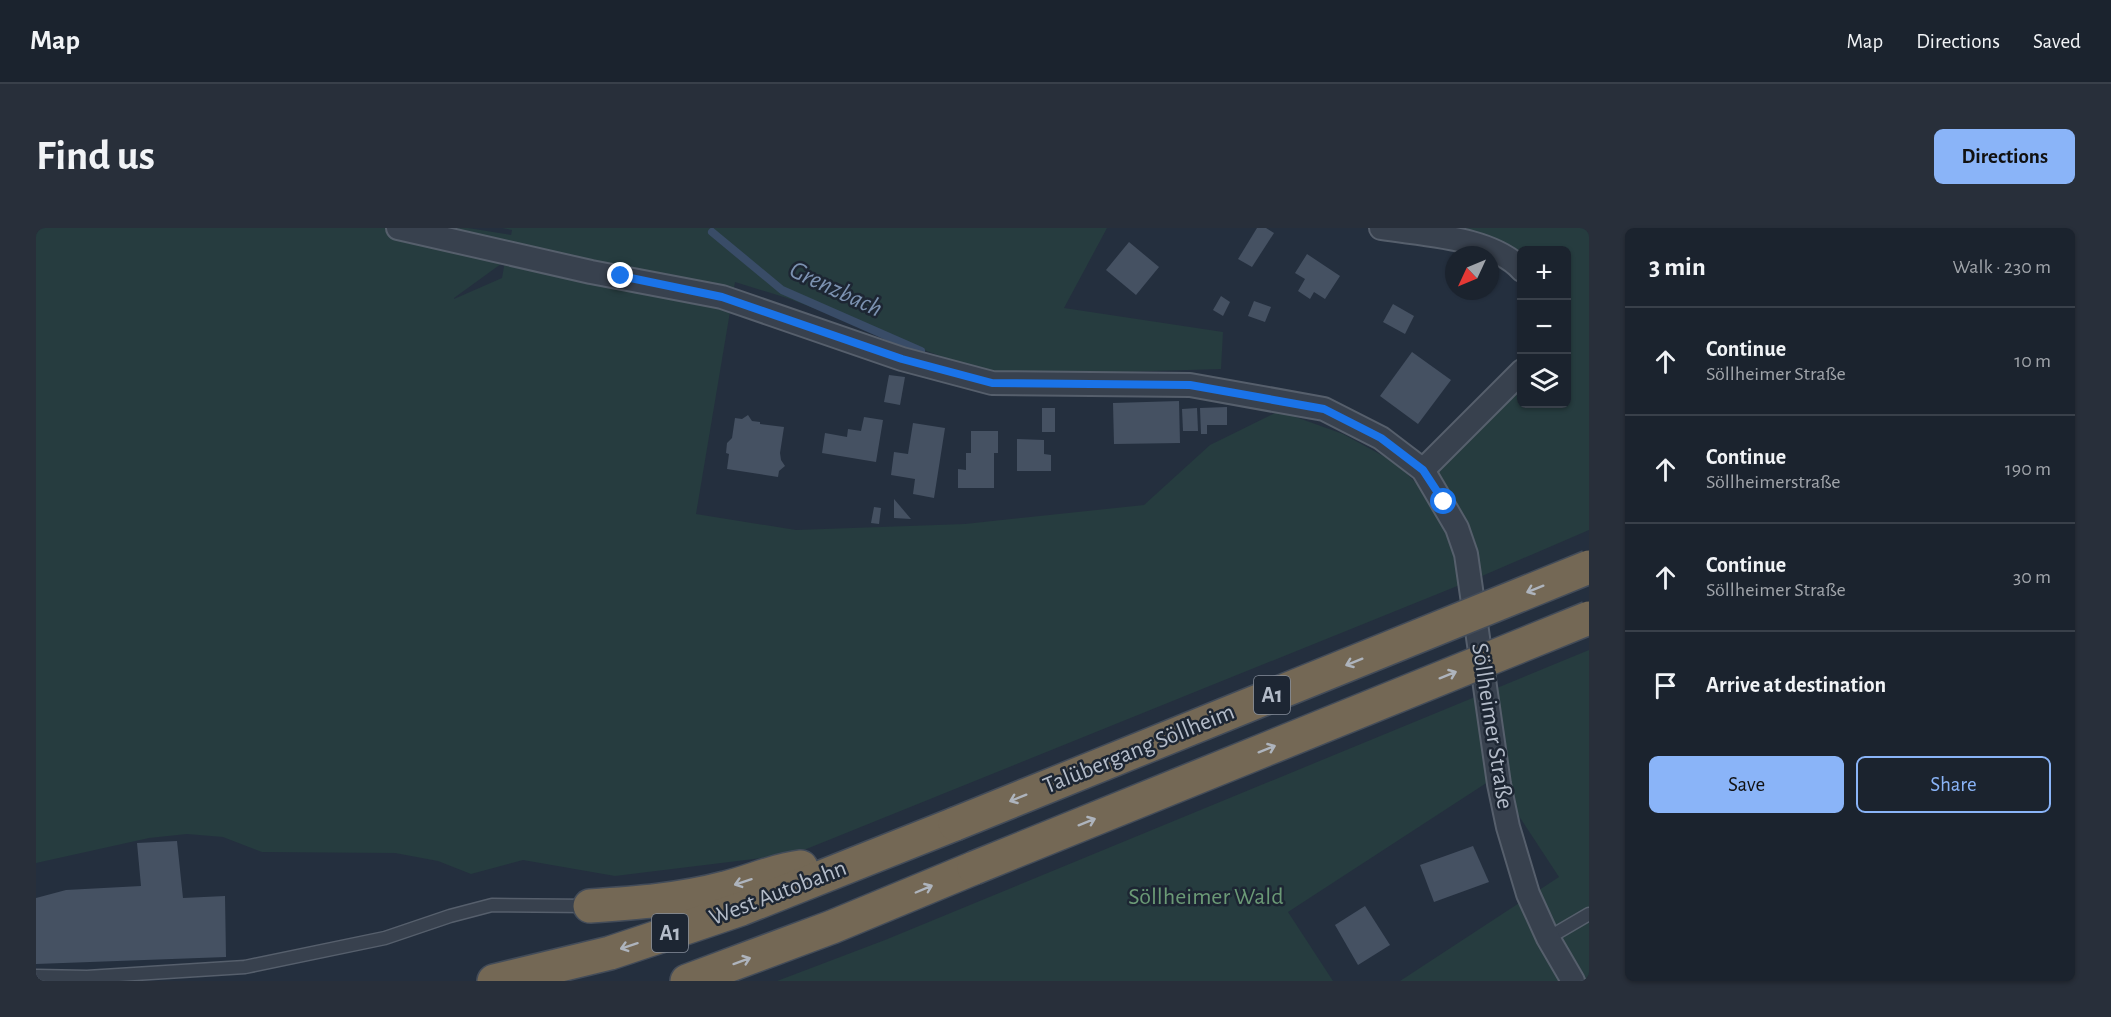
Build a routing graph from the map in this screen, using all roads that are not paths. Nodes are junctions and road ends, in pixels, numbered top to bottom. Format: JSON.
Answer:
{"nodes":[{"id":1,"x":398,"y":228,"type":"edge"},
{"id":2,"x":1381,"y":228,"type":"edge"},
{"id":3,"x":1517,"y":266,"type":"edge"},
{"id":4,"x":1517,"y":375,"type":"edge"},
{"id":5,"x":1423,"y":470,"type":"junction"},
{"id":6,"x":1589,"y":567,"type":"edge"},
{"id":7,"x":1589,"y":618,"type":"edge"},
{"id":8,"x":955,"y":824,"type":"joint"},
{"id":9,"x":842,"y":868,"type":"junction"},
{"id":10,"x":590,"y":906,"type":"joint"},
{"id":11,"x":1589,"y":914,"type":"edge"},
{"id":12,"x":1548,"y":938,"type":"junction"},
{"id":13,"x":36,"y":976,"type":"edge"},
{"id":14,"x":494,"y":981,"type":"edge"},
{"id":15,"x":687,"y":981,"type":"edge"},
{"id":16,"x":1573,"y":981,"type":"edge"}],
"edges":[{"from":1,"to":5,"type":"street"},
{"from":2,"to":3,"type":"street"},
{"from":4,"to":5,"type":"street"},
{"from":5,"to":12,"type":"street","name":"Söllheimer Straße"},
{"from":6,"to":8,"type":"highway","name":"Talübergang Söllheim","number":"A1","one_way":true,"bridge":true},
{"from":15,"to":7,"type":"highway","name":"Talübergang Söllheim","number":"A1","one_way":true,"bridge":true},
{"from":8,"to":9,"type":"highway","name":"West Autobahn","number":"A1"},
{"from":9,"to":10,"type":"highway","one_way":true},
{"from":9,"to":14,"type":"highway","name":"West Autobahn","number":"A1","one_way":true},
{"from":10,"to":13,"type":"lane"},
{"from":11,"to":12,"type":"lane"},
{"from":12,"to":16,"type":"street","name":"Söllheimer Straße"}]}
